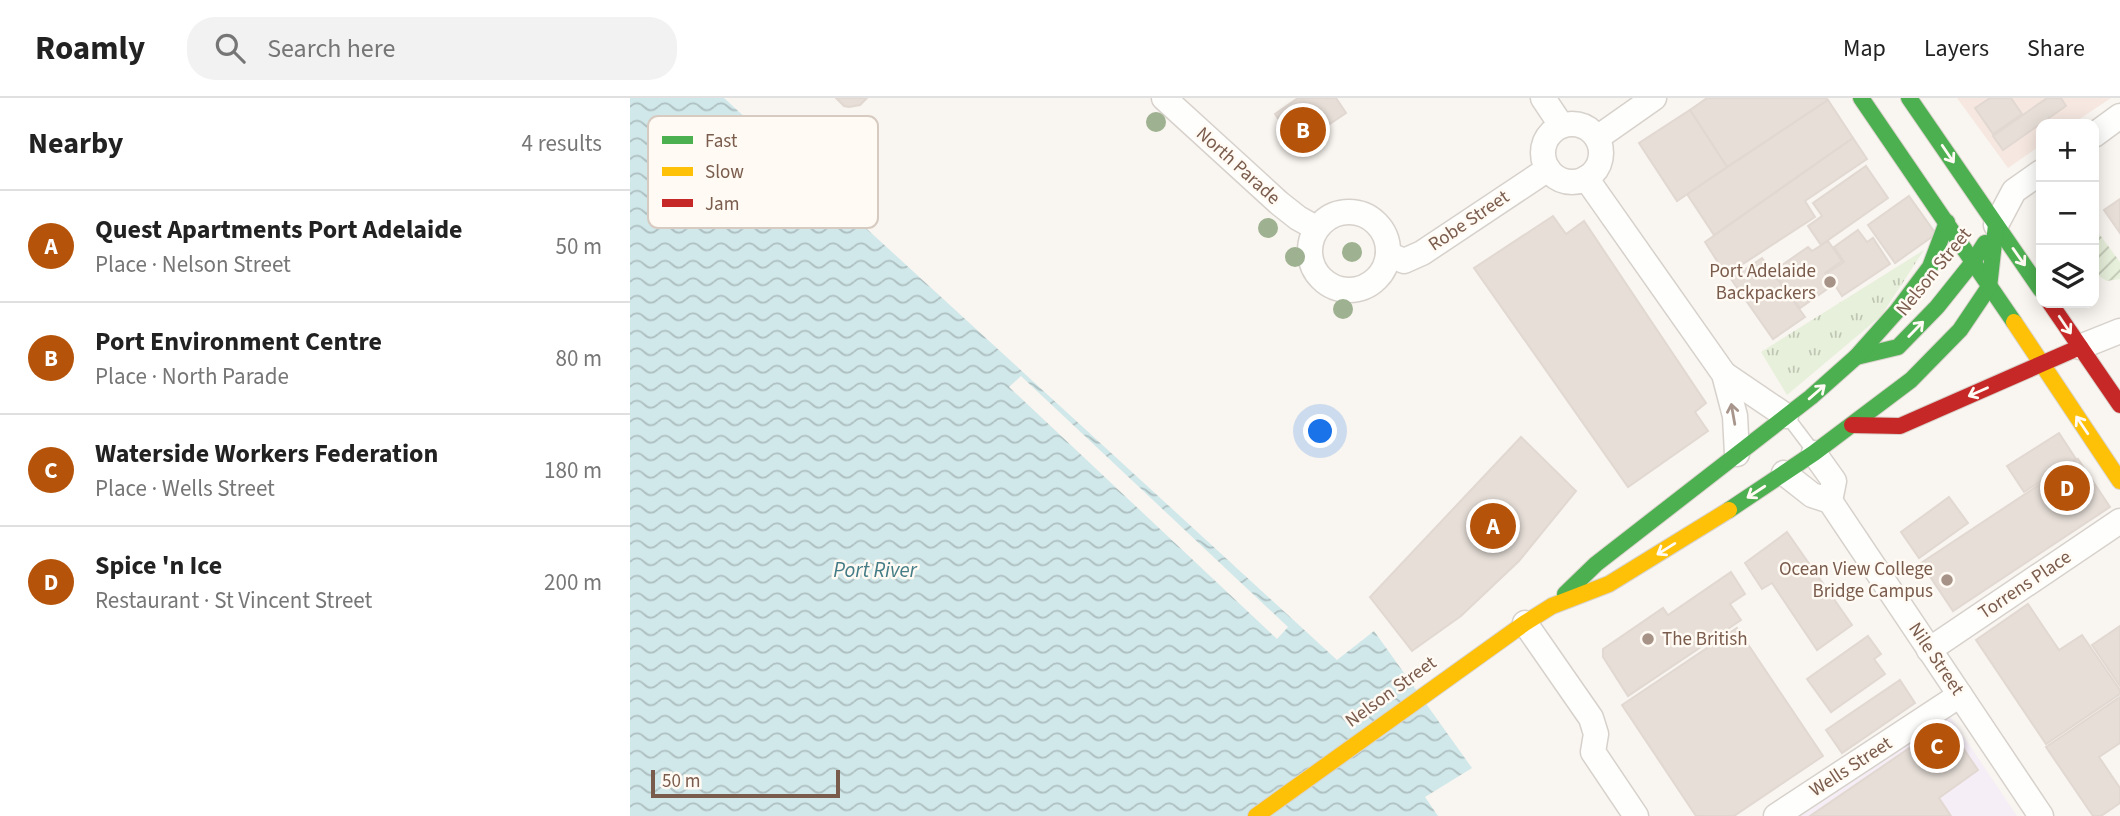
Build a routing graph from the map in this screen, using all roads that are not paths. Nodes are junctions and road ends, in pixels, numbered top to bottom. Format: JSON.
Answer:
{"nodes":[{"id":1,"x":1164,"y":98,"type":"edge"},
{"id":2,"x":1543,"y":98,"type":"edge"},
{"id":3,"x":1654,"y":98,"type":"edge"},
{"id":4,"x":1861,"y":98,"type":"edge"},
{"id":5,"x":1909,"y":98,"type":"edge"},
{"id":6,"x":2120,"y":116,"type":"edge"},
{"id":7,"x":1561,"y":125,"type":"junction"},
{"id":8,"x":2099,"y":131,"type":"edge"},
{"id":9,"x":1597,"y":138,"type":"junction"},
{"id":10,"x":1548,"y":169,"type":"junction"},
{"id":11,"x":2036,"y":176,"type":"edge"},
{"id":12,"x":1586,"y":178,"type":"junction"},
{"id":13,"x":1947,"y":222,"type":"junction"},
{"id":14,"x":1996,"y":225,"type":"junction"},
{"id":15,"x":1316,"y":228,"type":"junction"},
{"id":16,"x":1388,"y":254,"type":"junction"},
{"id":17,"x":1973,"y":262,"type":"junction"},
{"id":18,"x":2036,"y":283,"type":"edge"},
{"id":19,"x":1989,"y":287,"type":"junction"},
{"id":20,"x":2053,"y":308,"type":"edge"},
{"id":21,"x":2120,"y":331,"type":"edge"},
{"id":22,"x":2080,"y":346,"type":"junction"},
{"id":23,"x":1856,"y":357,"type":"junction"},
{"id":24,"x":2041,"y":365,"type":"junction"},
{"id":25,"x":1724,"y":374,"type":"junction"},
{"id":26,"x":2120,"y":405,"type":"edge"},
{"id":27,"x":1786,"y":416,"type":"junction"},
{"id":28,"x":1852,"y":425,"type":"junction"},
{"id":29,"x":1814,"y":453,"type":"junction"},
{"id":30,"x":1737,"y":454,"type":"junction"},
{"id":31,"x":1784,"y":474,"type":"junction"},
{"id":32,"x":2120,"y":481,"type":"edge"},
{"id":33,"x":1830,"y":501,"type":"junction"},
{"id":34,"x":2120,"y":521,"type":"edge"},
{"id":35,"x":1552,"y":606,"type":"junction"},
{"id":36,"x":1525,"y":623,"type":"junction"},
{"id":37,"x":1929,"y":650,"type":"junction"},
{"id":38,"x":1960,"y":695,"type":"junction"},
{"id":39,"x":1256,"y":816,"type":"edge"},
{"id":40,"x":1636,"y":816,"type":"edge"},
{"id":41,"x":1776,"y":816,"type":"edge"},
{"id":42,"x":2041,"y":816,"type":"edge"}],
"edges":[{"from":1,"to":15,"type":"street","name":"North Parade"},
{"from":2,"to":7,"type":"street"},
{"from":3,"to":9,"type":"street"},
{"from":4,"to":13,"type":"main road"},
{"from":5,"to":14,"type":"main road","one_way":true},
{"from":6,"to":8,"type":"street"},
{"from":7,"to":9,"type":"street"},
{"from":7,"to":10,"type":"street"},
{"from":9,"to":12,"type":"street"},
{"from":10,"to":12,"type":"street"},
{"from":10,"to":16,"type":"street","name":"Robe Street"},
{"from":11,"to":14,"type":"street"},
{"from":12,"to":25,"type":"street"},
{"from":13,"to":17,"type":"main road"},
{"from":13,"to":23,"type":"main road"},
{"from":14,"to":17,"type":"main road","name":"Nelson Street"},
{"from":14,"to":18,"type":"main road","one_way":true},
{"from":14,"to":19,"type":"main road","name":"Nelson Street"},
{"from":15,"to":16,"type":"street"},
{"from":15,"to":16,"type":"street"},
{"from":17,"to":19,"type":"main road"},
{"from":23,"to":17,"type":"main road","name":"Nelson Street","one_way":true},
{"from":19,"to":24,"type":"main road"},
{"from":19,"to":28,"type":"main road","name":"Nelson Street"},
{"from":20,"to":22,"type":"main road","one_way":true},
{"from":21,"to":22,"type":"street"},
{"from":22,"to":24,"type":"main road"},
{"from":22,"to":26,"type":"main road"},
{"from":27,"to":23,"type":"main road","name":"Nelson Street","one_way":true},
{"from":24,"to":28,"type":"main road","one_way":true},
{"from":32,"to":24,"type":"main road","one_way":true},
{"from":25,"to":27,"type":"street"},
{"from":30,"to":25,"type":"street","one_way":true},
{"from":27,"to":29,"type":"lane"},
{"from":27,"to":30,"type":"main road","name":"Nelson Street"},
{"from":28,"to":29,"type":"main road","name":"Nelson Street"},
{"from":29,"to":31,"type":"main road","name":"Nelson Street"},
{"from":29,"to":33,"type":"street","name":"Nile Street"},
{"from":30,"to":35,"type":"main road","name":"Nelson Street"},
{"from":31,"to":33,"type":"street","name":"Nile Street"},
{"from":31,"to":35,"type":"main road","name":"Nelson Street","one_way":true},
{"from":33,"to":37,"type":"street","name":"Nile Street"},
{"from":34,"to":37,"type":"street","name":"Torrens Place"},
{"from":35,"to":36,"type":"main road","name":"Nelson Street"},
{"from":36,"to":39,"type":"main road","name":"Nelson Street"},
{"from":36,"to":40,"type":"street"},
{"from":37,"to":38,"type":"street","name":"Nile Street"},
{"from":38,"to":41,"type":"street","name":"Wells Street"},
{"from":38,"to":42,"type":"street","name":"Nile Street"}]}
